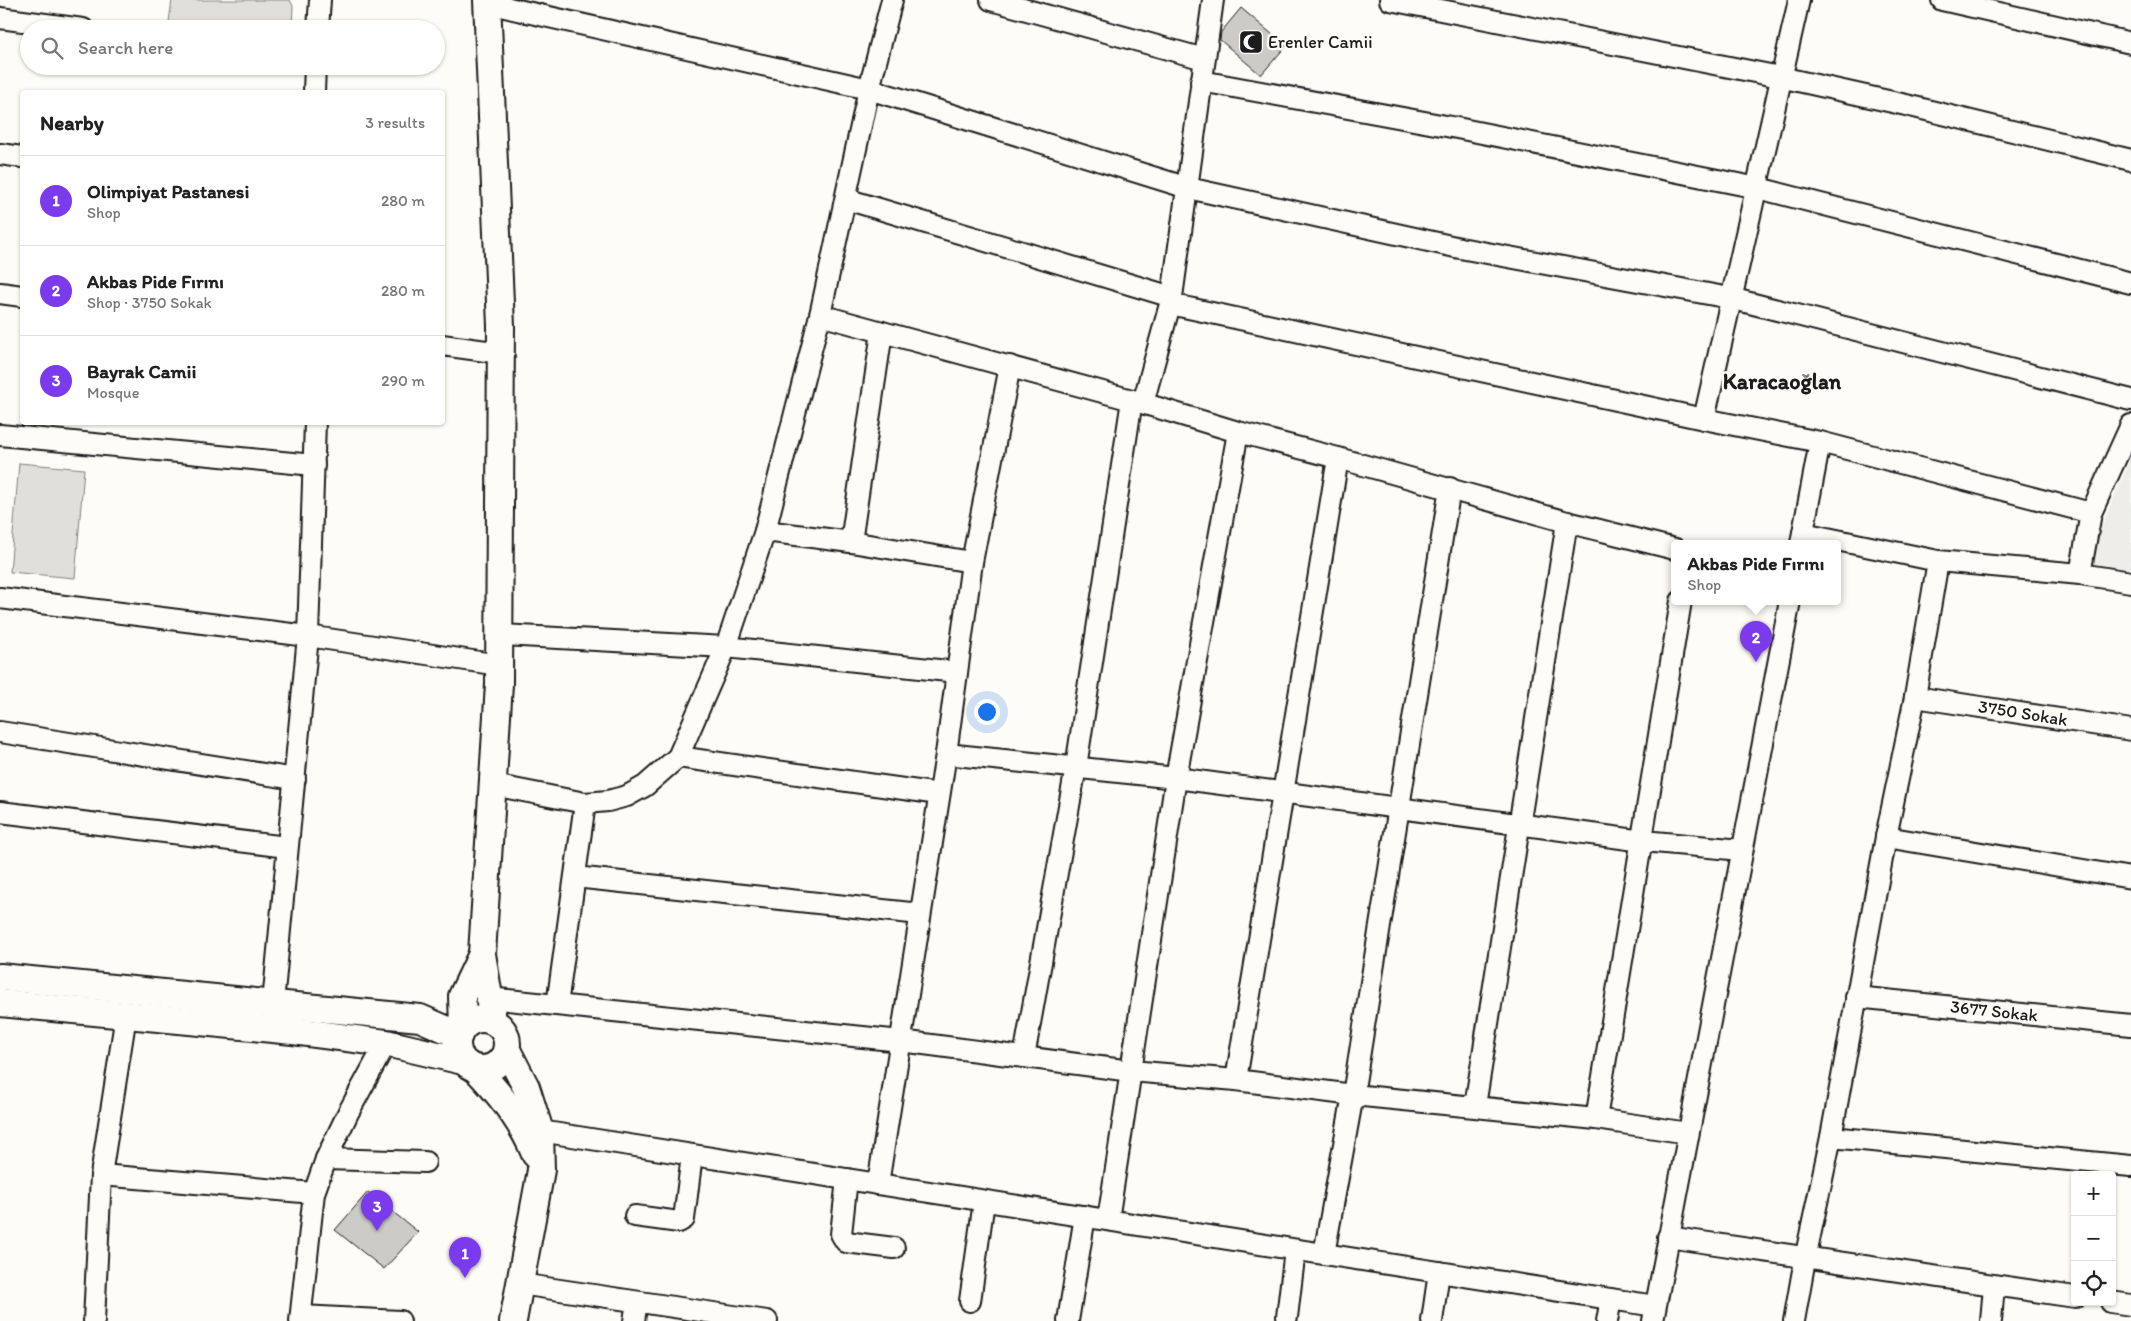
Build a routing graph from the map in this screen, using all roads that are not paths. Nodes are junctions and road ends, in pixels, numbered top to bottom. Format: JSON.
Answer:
{"nodes":[{"id":1,"x":320,"y":0,"type":"edge"},
{"id":2,"x":892,"y":0,"type":"edge"},
{"id":3,"x":991,"y":0,"type":"edge"},
{"id":4,"x":1213,"y":0,"type":"edge"},
{"id":5,"x":1390,"y":0,"type":"edge"},
{"id":6,"x":1799,"y":0,"type":"edge"},
{"id":7,"x":1942,"y":0,"type":"edge"},
{"id":8,"x":480,"y":1,"type":"edge"},
{"id":9,"x":0,"y":18,"type":"edge"},
{"id":10,"x":319,"y":20,"type":"edge"},
{"id":11,"x":20,"y":21,"type":"edge"},
{"id":12,"x":2131,"y":44,"type":"edge"},
{"id":13,"x":1204,"y":59,"type":"junction"},
{"id":14,"x":315,"y":75,"type":"edge"},
{"id":15,"x":1780,"y":77,"type":"junction"},
{"id":16,"x":1201,"y":81,"type":"junction"},
{"id":17,"x":870,"y":89,"type":"junction"},
{"id":18,"x":314,"y":90,"type":"edge"},
{"id":19,"x":0,"y":154,"type":"edge"},
{"id":20,"x":20,"y":157,"type":"edge"},
{"id":21,"x":2131,"y":160,"type":"edge"},
{"id":22,"x":1188,"y":188,"type":"junction"},
{"id":23,"x":1758,"y":188,"type":"junction"},
{"id":24,"x":846,"y":199,"type":"junction"},
{"id":25,"x":2131,"y":283,"type":"edge"},
{"id":26,"x":0,"y":293,"type":"edge"},
{"id":27,"x":20,"y":296,"type":"edge"},
{"id":28,"x":1730,"y":298,"type":"junction"},
{"id":29,"x":1171,"y":300,"type":"junction"},
{"id":30,"x":820,"y":315,"type":"junction"},
{"id":31,"x":882,"y":332,"type":"junction"},
{"id":32,"x":445,"y":345,"type":"edge"},
{"id":33,"x":501,"y":353,"type":"junction"},
{"id":34,"x":1010,"y":366,"type":"junction"},
{"id":35,"x":2131,"y":400,"type":"edge"},
{"id":36,"x":1137,"y":401,"type":"junction"},
{"id":37,"x":1704,"y":419,"type":"junction"},
{"id":38,"x":315,"y":425,"type":"edge"},
{"id":39,"x":2131,"y":425,"type":"edge"},
{"id":40,"x":1238,"y":432,"type":"junction"},
{"id":41,"x":0,"y":435,"type":"edge"},
{"id":42,"x":1820,"y":442,"type":"junction"},
{"id":43,"x":1338,"y":458,"type":"junction"},
{"id":44,"x":314,"y":465,"type":"junction"},
{"id":45,"x":1450,"y":488,"type":"junction"},
{"id":46,"x":2091,"y":513,"type":"junction"},
{"id":47,"x":1567,"y":522,"type":"junction"},
{"id":48,"x":765,"y":531,"type":"junction"},
{"id":49,"x":1802,"y":538,"type":"edge"},
{"id":50,"x":851,"y":542,"type":"junction"},
{"id":51,"x":1841,"y":545,"type":"edge"},
{"id":52,"x":1671,"y":548,"type":"edge"},
{"id":53,"x":1938,"y":561,"type":"junction"},
{"id":54,"x":972,"y":562,"type":"junction"},
{"id":55,"x":2080,"y":574,"type":"junction"},
{"id":56,"x":2131,"y":582,"type":"edge"},
{"id":57,"x":0,"y":601,"type":"edge"},
{"id":58,"x":1680,"y":605,"type":"edge"},
{"id":59,"x":1789,"y":605,"type":"edge"},
{"id":60,"x":500,"y":635,"type":"junction"},
{"id":61,"x":308,"y":636,"type":"junction"},
{"id":62,"x":726,"y":647,"type":"junction"},
{"id":63,"x":499,"y":666,"type":"junction"},
{"id":64,"x":957,"y":672,"type":"junction"},
{"id":65,"x":1915,"y":697,"type":"junction"},
{"id":66,"x":2131,"y":730,"type":"edge"},
{"id":67,"x":0,"y":732,"type":"edge"},
{"id":68,"x":946,"y":754,"type":"junction"},
{"id":69,"x":678,"y":757,"type":"junction"},
{"id":70,"x":1076,"y":766,"type":"junction"},
{"id":71,"x":1176,"y":778,"type":"junction"},
{"id":72,"x":295,"y":779,"type":"junction"},
{"id":73,"x":493,"y":785,"type":"junction"},
{"id":74,"x":1284,"y":793,"type":"junction"},
{"id":75,"x":939,"y":794,"type":"junction"},
{"id":76,"x":585,"y":804,"type":"junction"},
{"id":77,"x":1399,"y":807,"type":"junction"},
{"id":78,"x":0,"y":812,"type":"edge"},
{"id":79,"x":1520,"y":823,"type":"junction"},
{"id":80,"x":1886,"y":837,"type":"junction"},
{"id":81,"x":1643,"y":841,"type":"junction"},
{"id":82,"x":287,"y":848,"type":"junction"},
{"id":83,"x":1742,"y":850,"type":"junction"},
{"id":84,"x":575,"y":877,"type":"junction"},
{"id":85,"x":2131,"y":878,"type":"edge"},
{"id":86,"x":920,"y":914,"type":"junction"},
{"id":87,"x":482,"y":954,"type":"junction"},
{"id":88,"x":0,"y":977,"type":"edge"},
{"id":89,"x":462,"y":996,"type":"junction"},
{"id":90,"x":1856,"y":998,"type":"junction"},
{"id":91,"x":0,"y":1003,"type":"edge"},
{"id":92,"x":273,"y":1004,"type":"junction"},
{"id":93,"x":557,"y":1005,"type":"junction"},
{"id":94,"x":491,"y":1010,"type":"junction"},
{"id":95,"x":126,"y":1015,"type":"junction"},
{"id":96,"x":420,"y":1018,"type":"junction"},
{"id":97,"x":2131,"y":1026,"type":"edge"},
{"id":98,"x":461,"y":1031,"type":"junction"},
{"id":99,"x":901,"y":1041,"type":"junction"},
{"id":100,"x":386,"y":1043,"type":"junction"},
{"id":101,"x":507,"y":1050,"type":"junction"},
{"id":102,"x":1024,"y":1057,"type":"junction"},
{"id":103,"x":470,"y":1065,"type":"junction"},
{"id":104,"x":1131,"y":1071,"type":"junction"},
{"id":105,"x":1236,"y":1080,"type":"junction"},
{"id":106,"x":1353,"y":1095,"type":"junction"},
{"id":107,"x":1474,"y":1106,"type":"junction"},
{"id":108,"x":1596,"y":1119,"type":"junction"},
{"id":109,"x":1688,"y":1133,"type":"junction"},
{"id":110,"x":534,"y":1135,"type":"junction"},
{"id":111,"x":1831,"y":1137,"type":"junction"},
{"id":112,"x":692,"y":1155,"type":"junction"},
{"id":113,"x":326,"y":1159,"type":"junction"},
{"id":114,"x":425,"y":1162,"type":"dead end"},
{"id":115,"x":2131,"y":1166,"type":"edge"},
{"id":116,"x":101,"y":1175,"type":"junction"},
{"id":117,"x":847,"y":1179,"type":"junction"},
{"id":118,"x":878,"y":1184,"type":"junction"},
{"id":119,"x":314,"y":1193,"type":"junction"},
{"id":120,"x":984,"y":1201,"type":"junction"},
{"id":121,"x":634,"y":1216,"type":"dead end"},
{"id":122,"x":1085,"y":1216,"type":"junction"},
{"id":123,"x":1108,"y":1220,"type":"junction"},
{"id":124,"x":1668,"y":1237,"type":"junction"},
{"id":125,"x":894,"y":1248,"type":"dead end"},
{"id":126,"x":1295,"y":1250,"type":"junction"},
{"id":127,"x":1324,"y":1254,"type":"junction"},
{"id":128,"x":1804,"y":1259,"type":"junction"},
{"id":129,"x":1440,"y":1272,"type":"junction"},
{"id":130,"x":520,"y":1284,"type":"junction"},
{"id":131,"x":1994,"y":1286,"type":"junction"},
{"id":132,"x":2071,"y":1296,"type":"edge"},
{"id":133,"x":1611,"y":1299,"type":"junction"},
{"id":134,"x":970,"y":1301,"type":"dead end"},
{"id":135,"x":2116,"y":1303,"type":"edge"},
{"id":136,"x":2131,"y":1305,"type":"edge"},
{"id":137,"x":635,"y":1311,"type":"edge"},
{"id":138,"x":1654,"y":1314,"type":"edge"},
{"id":139,"x":1287,"y":1317,"type":"dead end"},
{"id":140,"x":300,"y":1318,"type":"edge"},
{"id":141,"x":94,"y":1321,"type":"edge"},
{"id":142,"x":400,"y":1321,"type":"edge"},
{"id":143,"x":513,"y":1321,"type":"edge"},
{"id":144,"x":767,"y":1321,"type":"edge"},
{"id":145,"x":1068,"y":1321,"type":"edge"},
{"id":146,"x":1432,"y":1321,"type":"edge"},
{"id":147,"x":1607,"y":1321,"type":"edge"},
{"id":148,"x":1794,"y":1321,"type":"edge"},
{"id":149,"x":1991,"y":1321,"type":"edge"}],
"edges":[{"from":1,"to":10,"type":"street"},
{"from":2,"to":17,"type":"street"},
{"from":3,"to":13,"type":"street"},
{"from":4,"to":13,"type":"street"},
{"from":5,"to":15,"type":"street"},
{"from":6,"to":15,"type":"street"},
{"from":7,"to":12,"type":"street"},
{"from":8,"to":17,"type":"street"},
{"from":8,"to":33,"type":"main road"},
{"from":9,"to":11,"type":"street"},
{"from":13,"to":16,"type":"street"},
{"from":14,"to":18,"type":"street"},
{"from":15,"to":21,"type":"street"},
{"from":15,"to":23,"type":"street"},
{"from":16,"to":22,"type":"street"},
{"from":16,"to":23,"type":"street"},
{"from":17,"to":22,"type":"street"},
{"from":17,"to":24,"type":"street"},
{"from":19,"to":20,"type":"street"},
{"from":22,"to":28,"type":"street"},
{"from":22,"to":29,"type":"street"},
{"from":23,"to":25,"type":"street"},
{"from":23,"to":28,"type":"street"},
{"from":24,"to":29,"type":"street"},
{"from":24,"to":30,"type":"street"},
{"from":26,"to":27,"type":"street"},
{"from":28,"to":35,"type":"street"},
{"from":28,"to":37,"type":"street"},
{"from":29,"to":36,"type":"street"},
{"from":29,"to":37,"type":"street"},
{"from":30,"to":31,"type":"street"},
{"from":30,"to":48,"type":"street"},
{"from":31,"to":34,"type":"street"},
{"from":31,"to":50,"type":"street"},
{"from":32,"to":33,"type":"street"},
{"from":33,"to":60,"type":"main road"},
{"from":34,"to":36,"type":"street"},
{"from":34,"to":54,"type":"street"},
{"from":36,"to":40,"type":"street"},
{"from":36,"to":70,"type":"street"},
{"from":37,"to":42,"type":"street"},
{"from":38,"to":44,"type":"street"},
{"from":39,"to":46,"type":"street"},
{"from":40,"to":43,"type":"street"},
{"from":40,"to":71,"type":"street"},
{"from":41,"to":44,"type":"street"},
{"from":42,"to":46,"type":"street"},
{"from":42,"to":49,"type":"street"},
{"from":43,"to":45,"type":"street"},
{"from":43,"to":74,"type":"street"},
{"from":44,"to":61,"type":"street"},
{"from":45,"to":47,"type":"street"},
{"from":45,"to":77,"type":"street"},
{"from":46,"to":55,"type":"street"},
{"from":47,"to":52,"type":"street"},
{"from":47,"to":79,"type":"street"},
{"from":48,"to":50,"type":"street"},
{"from":48,"to":62,"type":"street"},
{"from":50,"to":54,"type":"street"},
{"from":51,"to":53,"type":"street"},
{"from":53,"to":55,"type":"street"},
{"from":53,"to":65,"type":"street"},
{"from":54,"to":64,"type":"street"},
{"from":55,"to":56,"type":"street"},
{"from":57,"to":61,"type":"street"},
{"from":58,"to":81,"type":"street"},
{"from":59,"to":83,"type":"street"},
{"from":60,"to":62,"type":"street"},
{"from":60,"to":63,"type":"main road"},
{"from":61,"to":63,"type":"street"},
{"from":61,"to":72,"type":"street"},
{"from":62,"to":64,"type":"street"},
{"from":62,"to":69,"type":"street"},
{"from":63,"to":73,"type":"main road"},
{"from":64,"to":68,"type":"street"},
{"from":65,"to":66,"type":"street","name":"3750 Sokak"},
{"from":65,"to":80,"type":"street"},
{"from":67,"to":72,"type":"street"},
{"from":68,"to":70,"type":"street"},
{"from":68,"to":75,"type":"street"},
{"from":69,"to":75,"type":"street"},
{"from":69,"to":76,"type":"street"},
{"from":70,"to":71,"type":"street"},
{"from":70,"to":102,"type":"street"},
{"from":71,"to":74,"type":"street"},
{"from":71,"to":104,"type":"street"},
{"from":72,"to":82,"type":"street"},
{"from":73,"to":76,"type":"street"},
{"from":73,"to":87,"type":"main road"},
{"from":74,"to":77,"type":"street"},
{"from":74,"to":105,"type":"street"},
{"from":75,"to":86,"type":"street"},
{"from":76,"to":84,"type":"street"},
{"from":77,"to":79,"type":"street"},
{"from":77,"to":106,"type":"street"},
{"from":78,"to":82,"type":"street"},
{"from":79,"to":81,"type":"street"},
{"from":79,"to":107,"type":"street"},
{"from":80,"to":85,"type":"street"},
{"from":80,"to":90,"type":"street"},
{"from":81,"to":83,"type":"street"},
{"from":81,"to":108,"type":"street"},
{"from":82,"to":92,"type":"street"},
{"from":83,"to":109,"type":"street"},
{"from":84,"to":86,"type":"street"},
{"from":84,"to":93,"type":"street"},
{"from":86,"to":99,"type":"street"},
{"from":87,"to":89,"type":"main road"},
{"from":87,"to":94,"type":"main road"},
{"from":88,"to":92,"type":"main road"},
{"from":89,"to":96,"type":"main road"},
{"from":89,"to":98,"type":"main road"},
{"from":90,"to":97,"type":"street","name":"3677 Sokak"},
{"from":90,"to":111,"type":"street"},
{"from":91,"to":95,"type":"main road"},
{"from":92,"to":96,"type":"main road"},
{"from":93,"to":94,"type":"street"},
{"from":93,"to":99,"type":"street"},
{"from":94,"to":98,"type":"main road"},
{"from":94,"to":101,"type":"main road"},
{"from":95,"to":100,"type":"main road"},
{"from":95,"to":116,"type":"street"},
{"from":96,"to":98,"type":"main road"},
{"from":98,"to":103,"type":"main road"},
{"from":99,"to":102,"type":"street"},
{"from":99,"to":118,"type":"street"},
{"from":100,"to":103,"type":"main road"},
{"from":100,"to":113,"type":"street"},
{"from":101,"to":103,"type":"main road"},
{"from":101,"to":110,"type":"main road"},
{"from":102,"to":104,"type":"street"},
{"from":103,"to":110,"type":"main road"},
{"from":104,"to":105,"type":"street"},
{"from":104,"to":123,"type":"street"},
{"from":105,"to":106,"type":"street"},
{"from":106,"to":107,"type":"street"},
{"from":106,"to":127,"type":"street"},
{"from":107,"to":108,"type":"street"},
{"from":108,"to":109,"type":"street"},
{"from":109,"to":124,"type":"street"},
{"from":110,"to":112,"type":"street"},
{"from":110,"to":130,"type":"main road"},
{"from":111,"to":115,"type":"street"},
{"from":111,"to":128,"type":"street"},
{"from":112,"to":117,"type":"street"},
{"from":112,"to":121,"type":"street"},
{"from":113,"to":114,"type":"street"},
{"from":113,"to":119,"type":"street"},
{"from":116,"to":119,"type":"street"},
{"from":116,"to":141,"type":"street"},
{"from":117,"to":118,"type":"street"},
{"from":117,"to":125,"type":"street"},
{"from":118,"to":120,"type":"street"},
{"from":119,"to":140,"type":"street"},
{"from":120,"to":122,"type":"street"},
{"from":120,"to":134,"type":"street"},
{"from":122,"to":123,"type":"street"},
{"from":122,"to":145,"type":"street"},
{"from":123,"to":126,"type":"street"},
{"from":124,"to":128,"type":"street"},
{"from":124,"to":138,"type":"street"},
{"from":126,"to":127,"type":"street"},
{"from":126,"to":139,"type":"street"},
{"from":127,"to":129,"type":"street"},
{"from":128,"to":131,"type":"street"},
{"from":128,"to":148,"type":"street"},
{"from":129,"to":133,"type":"street"},
{"from":129,"to":146,"type":"street"},
{"from":130,"to":137,"type":"street"},
{"from":130,"to":143,"type":"main road"},
{"from":131,"to":132,"type":"street"},
{"from":131,"to":149,"type":"street"},
{"from":133,"to":138,"type":"street"},
{"from":133,"to":147,"type":"street"},
{"from":135,"to":136,"type":"street"},
{"from":137,"to":144,"type":"street"},
{"from":140,"to":142,"type":"street"}]}
